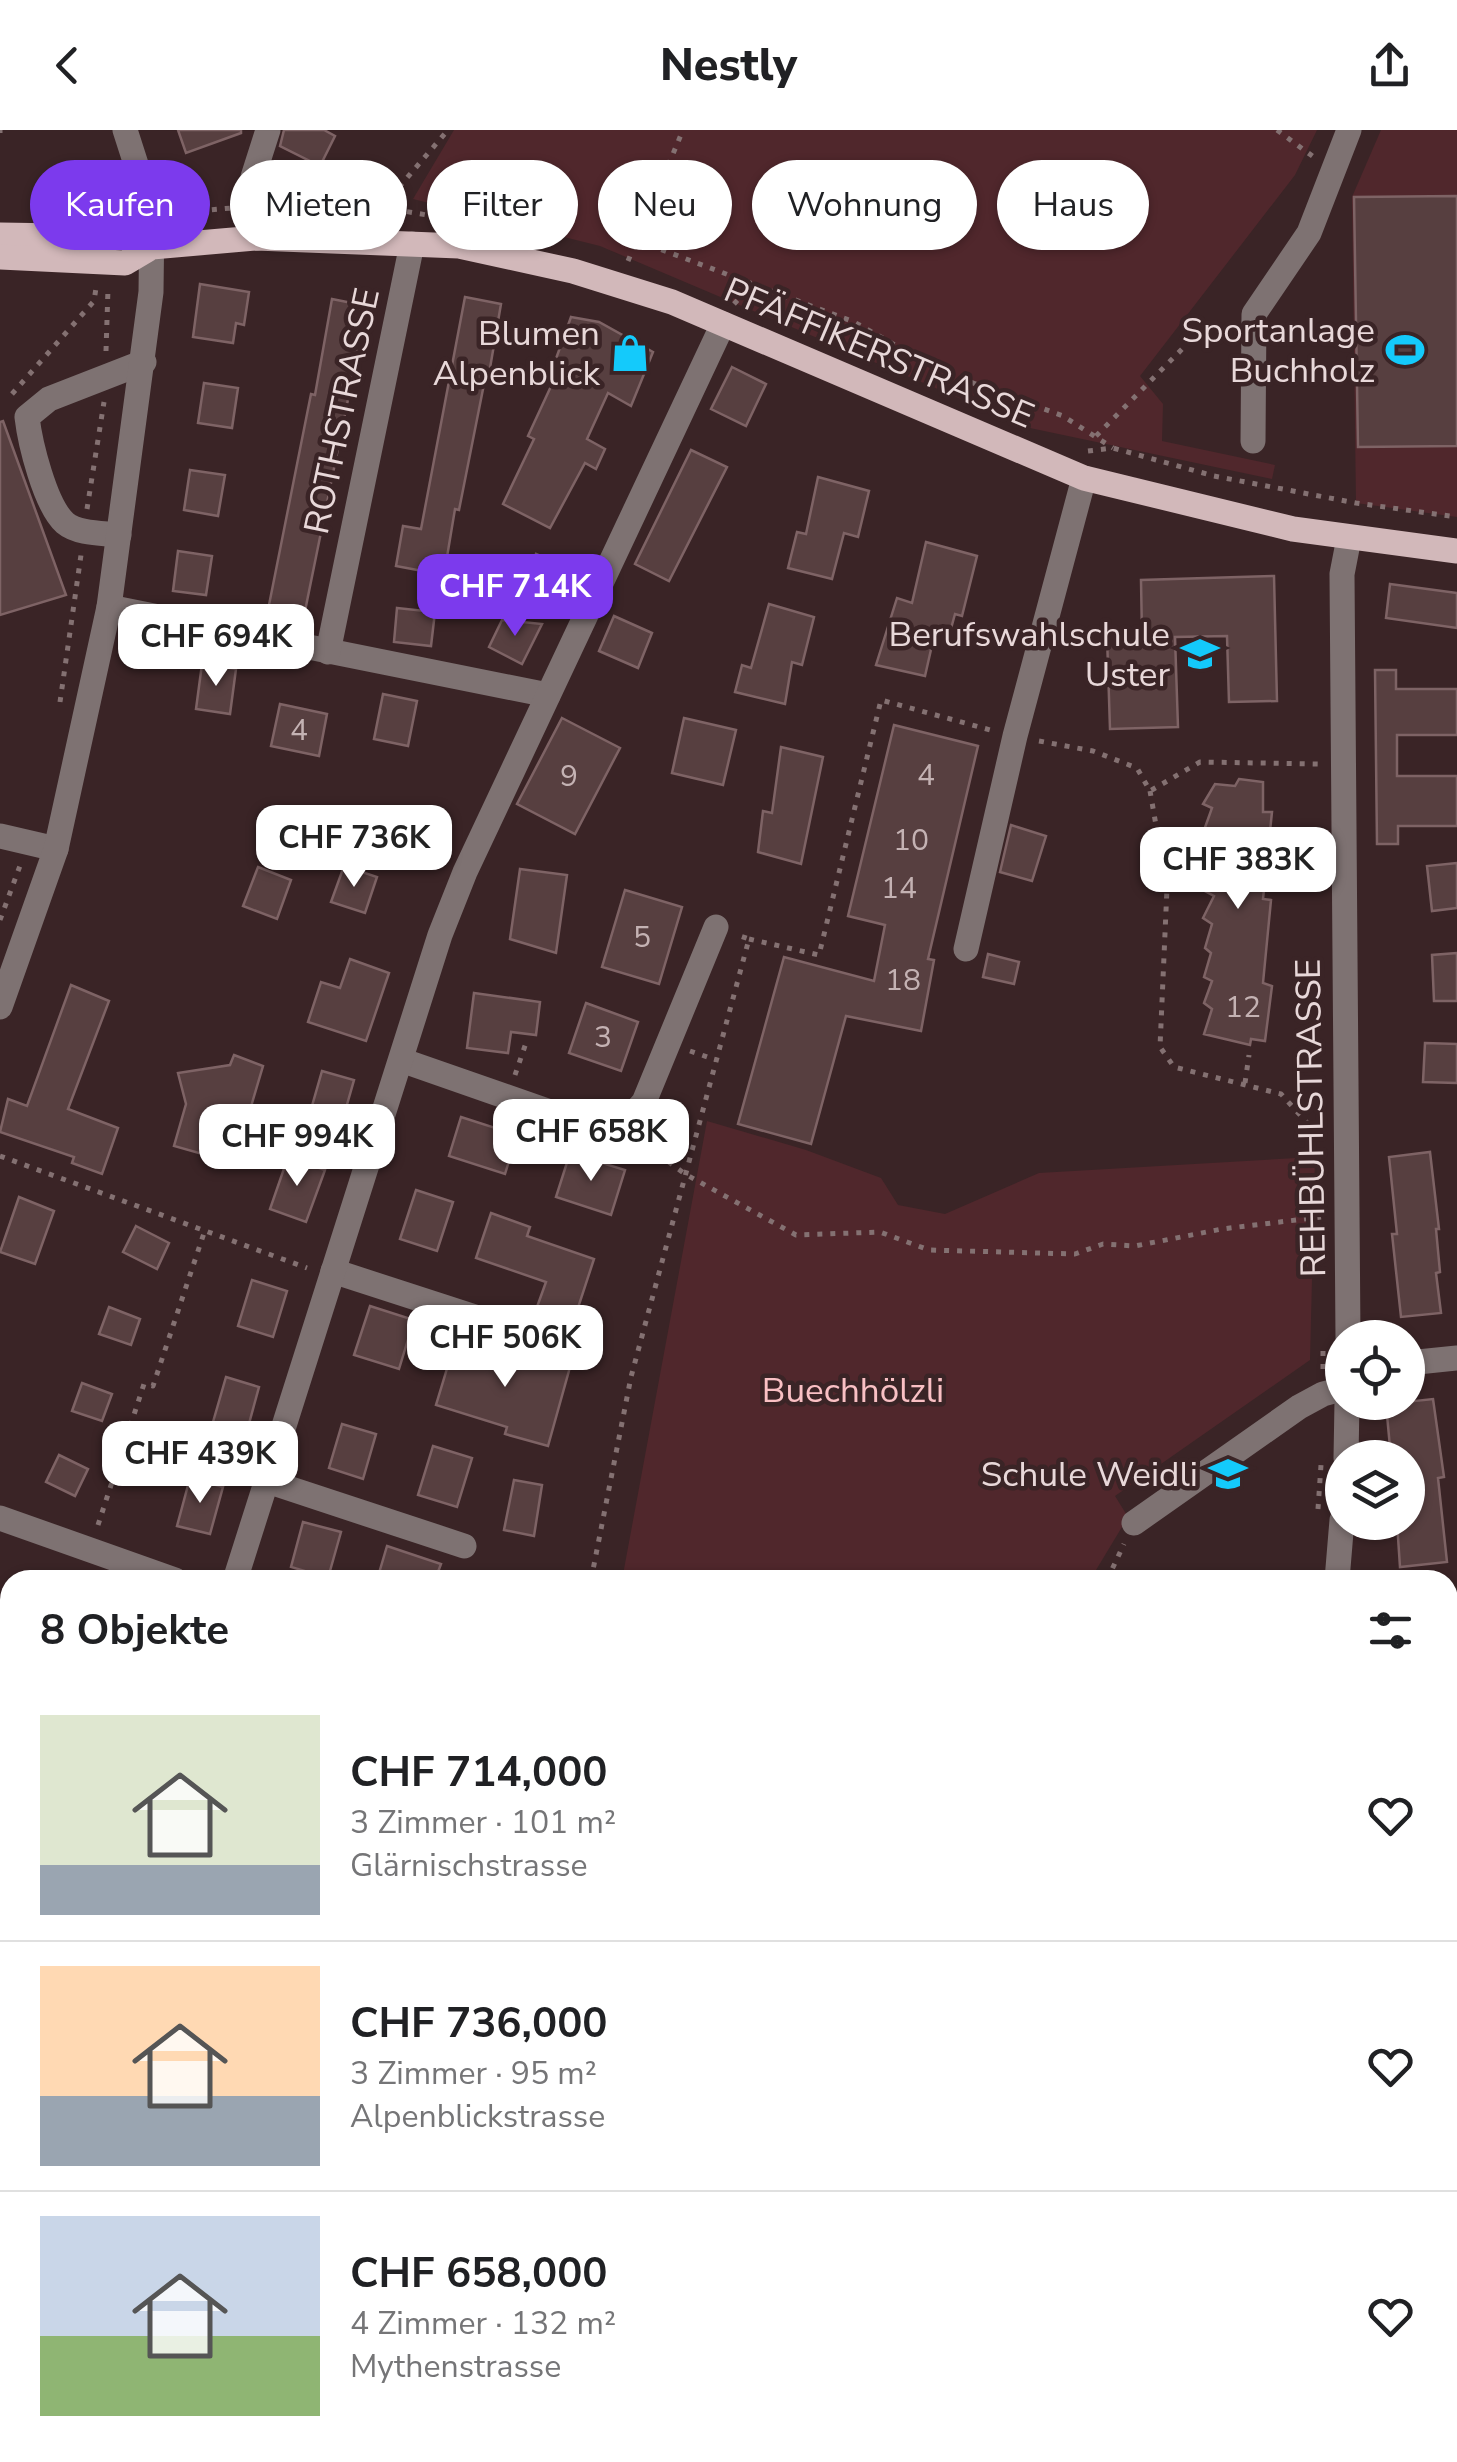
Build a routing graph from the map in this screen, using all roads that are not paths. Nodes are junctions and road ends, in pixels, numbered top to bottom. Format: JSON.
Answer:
{"nodes":[{"id":1,"x":125,"y":130,"type":"edge"},
{"id":2,"x":268,"y":130,"type":"edge"},
{"id":3,"x":1349,"y":130,"type":"edge"},
{"id":4,"x":135,"y":160,"type":"edge"},
{"id":5,"x":259,"y":160,"type":"edge"},
{"id":6,"x":0,"y":236,"type":"edge"},
{"id":7,"x":30,"y":236,"type":"edge"},
{"id":8,"x":407,"y":244,"type":"edge"},
{"id":9,"x":412,"y":244,"type":"junction"},
{"id":10,"x":147,"y":250,"type":"edge"},
{"id":11,"x":152,"y":250,"type":"edge"},
{"id":12,"x":0,"y":257,"type":"edge"},
{"id":13,"x":728,"y":315,"type":"junction"},
{"id":14,"x":144,"y":362,"type":"junction"},
{"id":15,"x":1252,"y":441,"type":"dead end"},
{"id":16,"x":1084,"y":478,"type":"junction"},
{"id":17,"x":120,"y":534,"type":"junction"},
{"id":18,"x":1349,"y":538,"type":"junction"},
{"id":19,"x":1457,"y":551,"type":"edge"},
{"id":20,"x":109,"y":607,"type":"junction"},
{"id":21,"x":328,"y":652,"type":"junction"},
{"id":22,"x":548,"y":695,"type":"junction"},
{"id":23,"x":0,"y":836,"type":"edge"},
{"id":24,"x":56,"y":849,"type":"junction"},
{"id":25,"x":716,"y":928,"type":"road end"},
{"id":26,"x":966,"y":948,"type":"dead end"},
{"id":27,"x":0,"y":1007,"type":"edge"},
{"id":28,"x":401,"y":1060,"type":"junction"},
{"id":29,"x":333,"y":1274,"type":"junction"},
{"id":30,"x":1348,"y":1320,"type":"edge"},
{"id":31,"x":546,"y":1340,"type":"dead end"},
{"id":32,"x":1457,"y":1358,"type":"edge"},
{"id":33,"x":1425,"y":1361,"type":"edge"},
{"id":34,"x":1325,"y":1393,"type":"edge"},
{"id":35,"x":267,"y":1480,"type":"junction"},
{"id":36,"x":0,"y":1518,"type":"edge"},
{"id":37,"x":1134,"y":1523,"type":"road end"},
{"id":38,"x":1340,"y":1540,"type":"edge"},
{"id":39,"x":464,"y":1546,"type":"dead end"},
{"id":40,"x":147,"y":1570,"type":"edge"},
{"id":41,"x":238,"y":1570,"type":"edge"},
{"id":42,"x":1337,"y":1570,"type":"edge"}],
"edges":[{"from":1,"to":4,"type":"street"},
{"from":2,"to":5,"type":"street"},
{"from":3,"to":15,"type":"street"},
{"from":6,"to":7,"type":"main road"},
{"from":8,"to":9,"type":"main road","name":"PFÄFFIKERSTRASSE"},
{"from":9,"to":13,"type":"main road","name":"PFÄFFIKERSTRASSE"},
{"from":9,"to":21,"type":"street","name":"ROTHSTRASSE"},
{"from":10,"to":12,"type":"main road"},
{"from":11,"to":14,"type":"street"},
{"from":13,"to":16,"type":"main road","name":"PFÄFFIKERSTRASSE"},
{"from":13,"to":22,"type":"street"},
{"from":14,"to":17,"type":"street"},
{"from":14,"to":17,"type":"street"},
{"from":16,"to":18,"type":"main road","name":"PFÄFFIKERSTRASSE"},
{"from":16,"to":26,"type":"street"},
{"from":17,"to":20,"type":"street"},
{"from":18,"to":19,"type":"main road","name":"PFÄFFIKERSTRASSE"},
{"from":18,"to":30,"type":"street","name":"REHBÜHLSTRASSE"},
{"from":20,"to":21,"type":"street"},
{"from":20,"to":24,"type":"street"},
{"from":21,"to":22,"type":"street"},
{"from":22,"to":28,"type":"street"},
{"from":23,"to":24,"type":"street"},
{"from":24,"to":27,"type":"street"},
{"from":25,"to":28,"type":"street"},
{"from":28,"to":29,"type":"street"},
{"from":29,"to":31,"type":"street"},
{"from":29,"to":35,"type":"street"},
{"from":32,"to":33,"type":"street"},
{"from":34,"to":37,"type":"street"},
{"from":35,"to":39,"type":"street"},
{"from":35,"to":41,"type":"street"},
{"from":36,"to":40,"type":"street"},
{"from":38,"to":42,"type":"street"}]}
